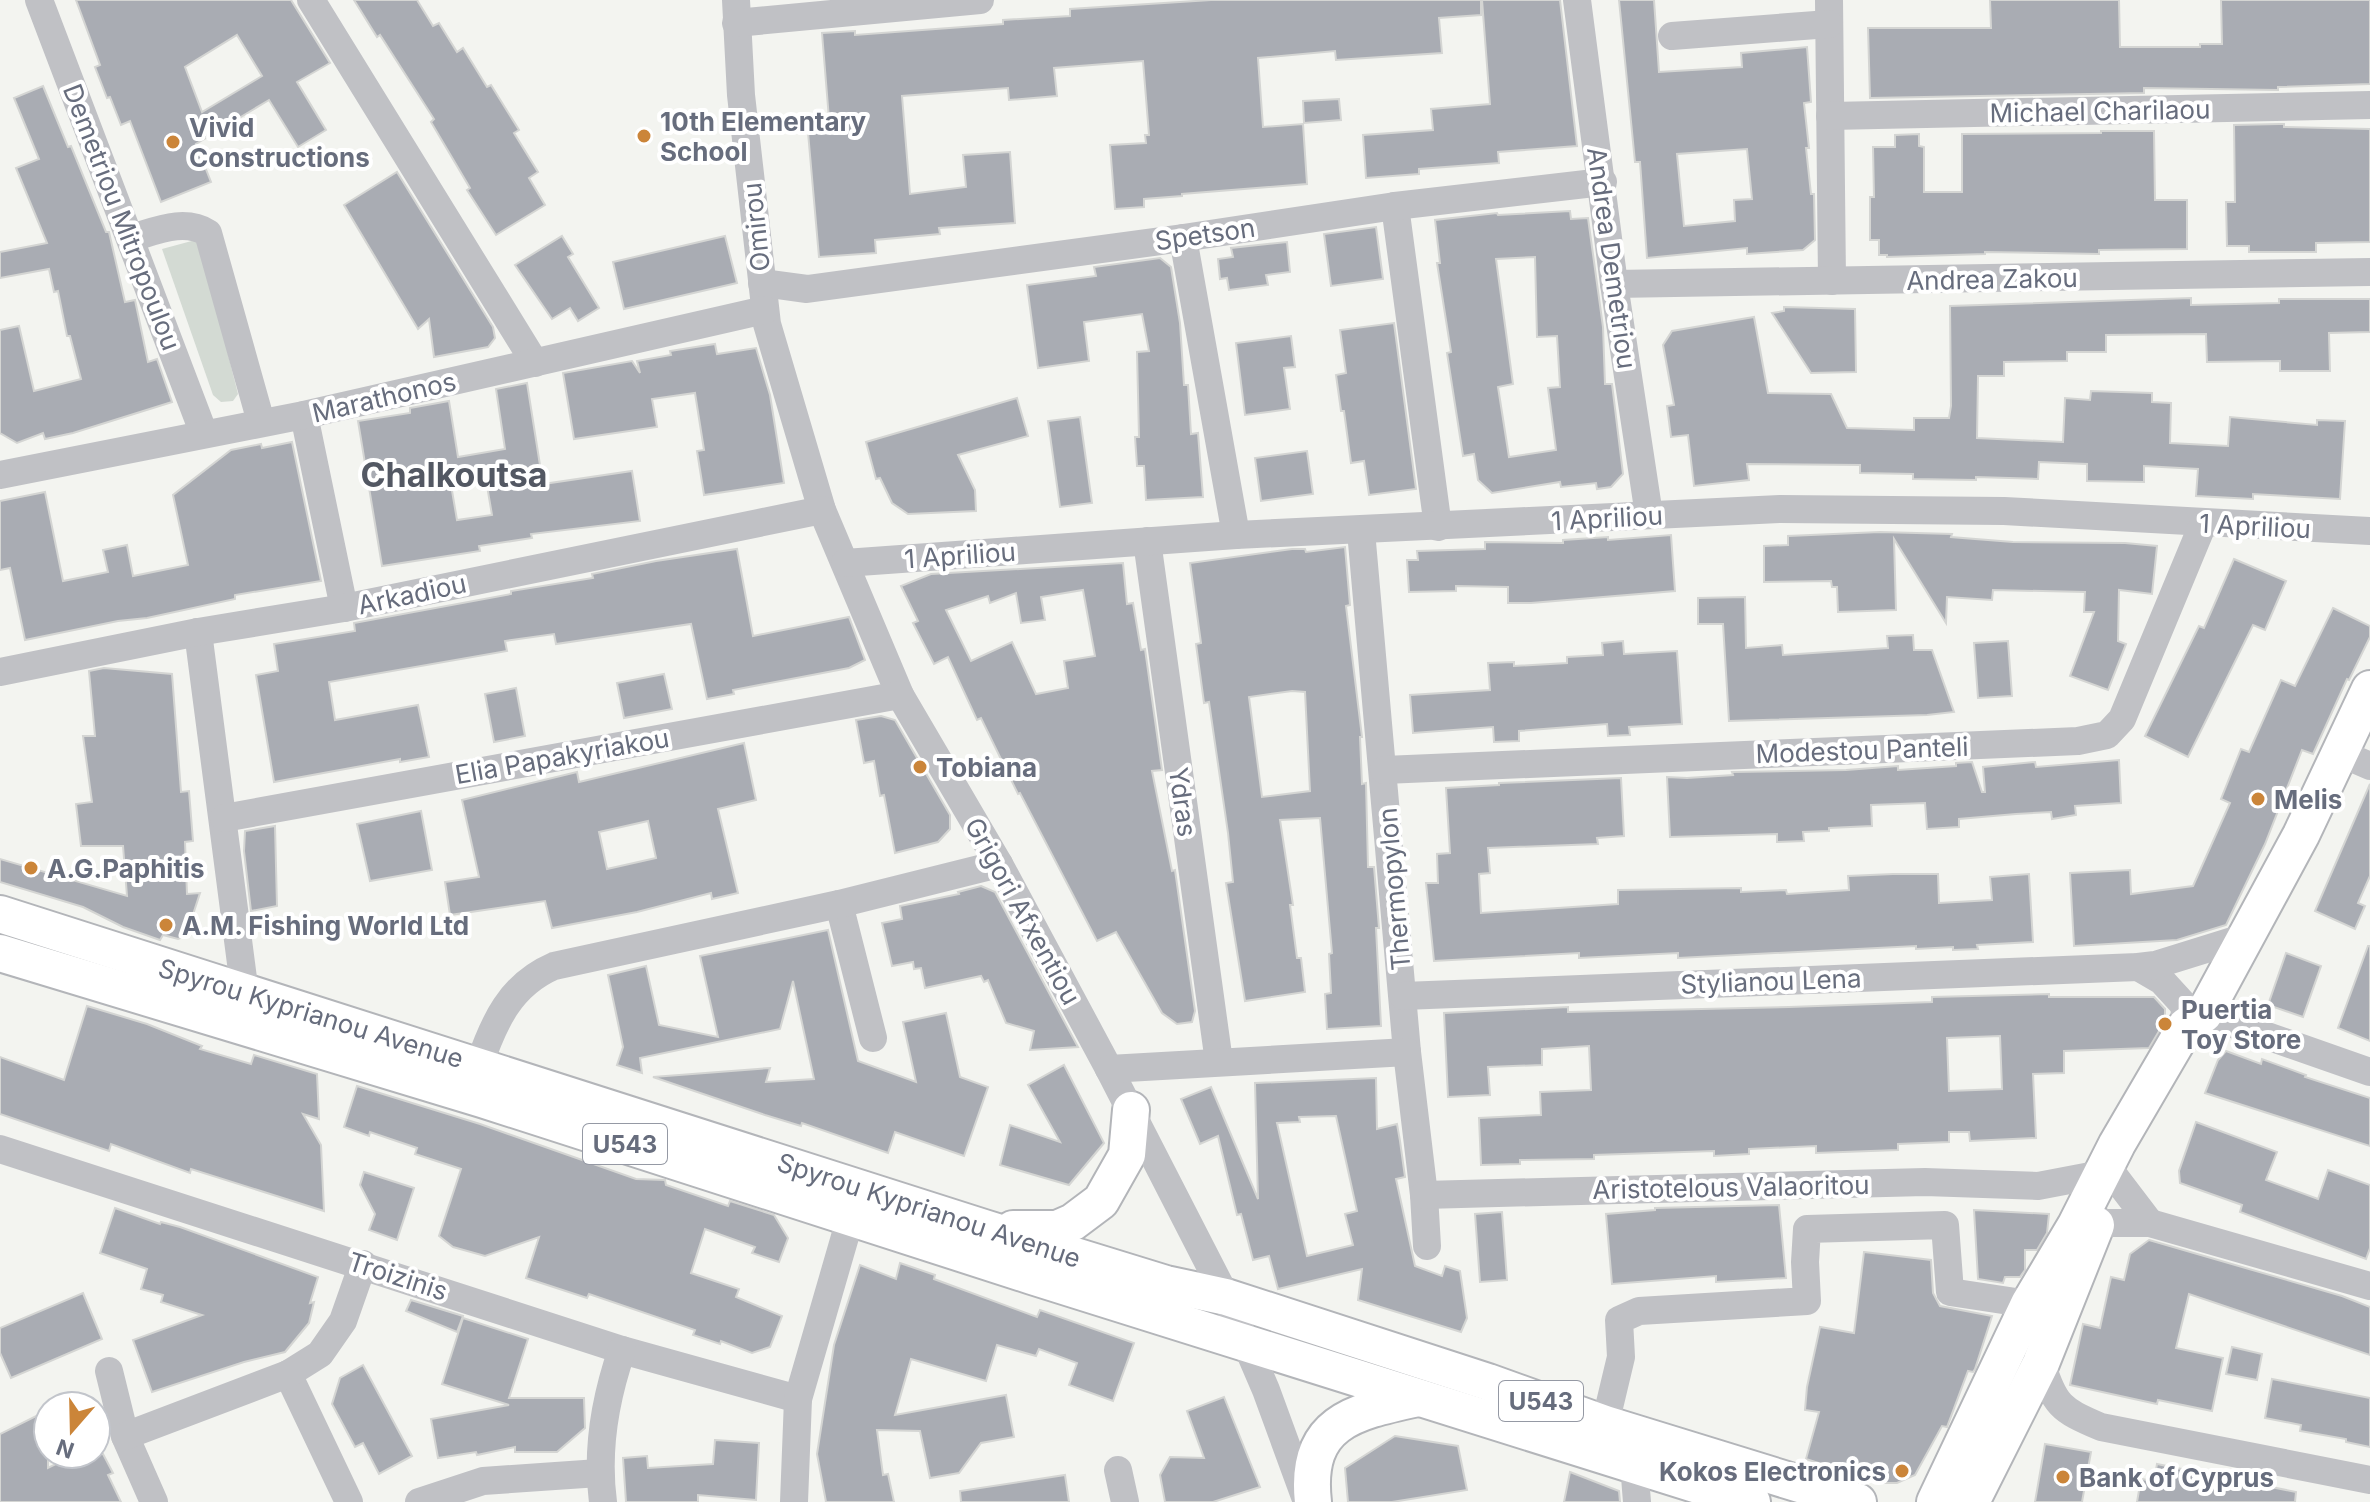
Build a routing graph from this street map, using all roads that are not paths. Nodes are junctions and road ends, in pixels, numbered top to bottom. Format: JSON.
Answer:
{"nodes":[{"id":1,"x":39,"y":0,"type":"edge"},
{"id":2,"x":311,"y":0,"type":"edge"},
{"id":3,"x":980,"y":0,"type":"edge"},
{"id":4,"x":1577,"y":0,"type":"edge"},
{"id":5,"x":895,"y":4,"type":"edge"},
{"id":6,"x":736,"y":12,"type":"edge"},
{"id":7,"x":1829,"y":12,"type":"edge"},
{"id":8,"x":1672,"y":36,"type":"dead end"},
{"id":9,"x":2370,"y":105,"type":"edge"},
{"id":10,"x":1830,"y":116,"type":"junction"},
{"id":11,"x":1603,"y":182,"type":"junction"},
{"id":12,"x":1395,"y":206,"type":"junction"},
{"id":13,"x":131,"y":238,"type":"junction"},
{"id":14,"x":1183,"y":238,"type":"junction"},
{"id":15,"x":2370,"y":272,"type":"edge"},
{"id":16,"x":1832,"y":281,"type":"junction"},
{"id":17,"x":1614,"y":284,"type":"junction"},
{"id":18,"x":807,"y":289,"type":"junction"},
{"id":19,"x":765,"y":305,"type":"junction"},
{"id":20,"x":535,"y":363,"type":"junction"},
{"id":21,"x":304,"y":415,"type":"junction"},
{"id":22,"x":261,"y":422,"type":"junction"},
{"id":23,"x":204,"y":434,"type":"junction"},
{"id":24,"x":0,"y":475,"type":"edge"},
{"id":25,"x":822,"y":510,"type":"junction"},
{"id":26,"x":1649,"y":515,"type":"junction"},
{"id":27,"x":2203,"y":524,"type":"junction"},
{"id":28,"x":1438,"y":527,"type":"junction"},
{"id":29,"x":1361,"y":531,"type":"junction"},
{"id":30,"x":2370,"y":531,"type":"edge"},
{"id":31,"x":1236,"y":535,"type":"junction"},
{"id":32,"x":1147,"y":541,"type":"junction"},
{"id":33,"x":845,"y":563,"type":"junction"},
{"id":34,"x":344,"y":608,"type":"junction"},
{"id":35,"x":198,"y":632,"type":"junction"},
{"id":36,"x":0,"y":672,"type":"edge"},
{"id":37,"x":2370,"y":689,"type":"edge"},
{"id":38,"x":900,"y":695,"type":"junction"},
{"id":39,"x":2355,"y":760,"type":"edge"},
{"id":40,"x":1384,"y":770,"type":"junction"},
{"id":41,"x":224,"y":818,"type":"junction"},
{"id":42,"x":999,"y":864,"type":"junction"},
{"id":43,"x":839,"y":904,"type":"junction"},
{"id":44,"x":0,"y":914,"type":"edge"},
{"id":45,"x":2245,"y":937,"type":"junction"},
{"id":46,"x":0,"y":953,"type":"edge"},
{"id":47,"x":2138,"y":967,"type":"junction"},
{"id":48,"x":245,"y":994,"type":"junction"},
{"id":49,"x":1403,"y":996,"type":"junction"},
{"id":50,"x":2195,"y":1020,"type":"junction"},
{"id":51,"x":873,"y":1038,"type":"dead end"},
{"id":52,"x":1407,"y":1052,"type":"junction"},
{"id":53,"x":1219,"y":1062,"type":"junction"},
{"id":54,"x":479,"y":1065,"type":"junction"},
{"id":55,"x":1109,"y":1069,"type":"junction"},
{"id":56,"x":2370,"y":1072,"type":"edge"},
{"id":57,"x":1131,"y":1110,"type":"junction"},
{"id":58,"x":0,"y":1149,"type":"edge"},
{"id":59,"x":2108,"y":1175,"type":"junction"},
{"id":60,"x":2038,"y":1186,"type":"junction"},
{"id":61,"x":1424,"y":1195,"type":"junction"},
{"id":62,"x":851,"y":1216,"type":"junction"},
{"id":63,"x":2150,"y":1223,"type":"junction"},
{"id":64,"x":2087,"y":1224,"type":"junction"},
{"id":65,"x":984,"y":1228,"type":"junction"},
{"id":66,"x":1427,"y":1246,"type":"dead end"},
{"id":67,"x":363,"y":1264,"type":"junction"},
{"id":68,"x":2370,"y":1286,"type":"edge"},
{"id":69,"x":1226,"y":1297,"type":"junction"},
{"id":70,"x":2029,"y":1304,"type":"junction"},
{"id":71,"x":1247,"y":1344,"type":"junction"},
{"id":72,"x":622,"y":1350,"type":"junction"},
{"id":73,"x":2041,"y":1363,"type":"junction"},
{"id":74,"x":109,"y":1371,"type":"dead end"},
{"id":75,"x":288,"y":1374,"type":"junction"},
{"id":76,"x":1420,"y":1398,"type":"junction"},
{"id":77,"x":798,"y":1399,"type":"junction"},
{"id":78,"x":1605,"y":1424,"type":"junction"},
{"id":79,"x":125,"y":1436,"type":"junction"},
{"id":80,"x":1634,"y":1464,"type":"junction"},
{"id":81,"x":1118,"y":1470,"type":"dead end"},
{"id":82,"x":599,"y":1473,"type":"junction"},
{"id":83,"x":2370,"y":1480,"type":"edge"},
{"id":84,"x":154,"y":1502,"type":"edge"},
{"id":85,"x":349,"y":1502,"type":"edge"},
{"id":86,"x":419,"y":1502,"type":"edge"},
{"id":87,"x":603,"y":1502,"type":"edge"},
{"id":88,"x":794,"y":1502,"type":"edge"},
{"id":89,"x":1125,"y":1502,"type":"edge"},
{"id":90,"x":1310,"y":1502,"type":"edge"},
{"id":91,"x":1637,"y":1502,"type":"edge"},
{"id":92,"x":1752,"y":1502,"type":"edge"},
{"id":93,"x":1858,"y":1502,"type":"edge"},
{"id":94,"x":1935,"y":1502,"type":"edge"},
{"id":95,"x":1971,"y":1502,"type":"edge"}],
"edges":[{"from":1,"to":13,"type":"street","name":"Demetriou Mitropoulou"},
{"from":2,"to":20,"type":"street"},
{"from":3,"to":5,"type":"street"},
{"from":4,"to":11,"type":"street","name":"Andrea Demetriou"},
{"from":5,"to":6,"type":"street"},
{"from":6,"to":19,"type":"street","name":"Omirou"},
{"from":7,"to":8,"type":"street"},
{"from":7,"to":10,"type":"street"},
{"from":9,"to":10,"type":"street","name":"Michael Charilaou"},
{"from":10,"to":16,"type":"street"},
{"from":11,"to":12,"type":"street","name":"Spetson"},
{"from":11,"to":17,"type":"street","name":"Andrea Demetriou"},
{"from":12,"to":14,"type":"street","name":"Spetson"},
{"from":12,"to":28,"type":"street"},
{"from":13,"to":22,"type":"street"},
{"from":13,"to":23,"type":"street","name":"Demetriou Mitropoulou"},
{"from":14,"to":18,"type":"street","name":"Spetson"},
{"from":14,"to":31,"type":"street"},
{"from":15,"to":16,"type":"street","name":"Andrea Zakou"},
{"from":16,"to":17,"type":"street","name":"Andrea Zakou"},
{"from":17,"to":26,"type":"street","name":"Andrea Demetriou"},
{"from":18,"to":19,"type":"street"},
{"from":18,"to":19,"type":"street","name":"Spetson"},
{"from":19,"to":20,"type":"street","name":"Marathonos"},
{"from":19,"to":25,"type":"street","name":"Grigori Afxentiou"},
{"from":20,"to":21,"type":"street","name":"Marathonos"},
{"from":21,"to":22,"type":"street","name":"Marathonos"},
{"from":21,"to":34,"type":"street"},
{"from":22,"to":23,"type":"street","name":"Marathonos"},
{"from":23,"to":24,"type":"street","name":"Marathonos"},
{"from":25,"to":33,"type":"street","name":"Grigori Afxentiou"},
{"from":25,"to":34,"type":"street","name":"Arkadiou"},
{"from":26,"to":27,"type":"street","name":"1 Apriliou"},
{"from":26,"to":28,"type":"street","name":"1 Apriliou"},
{"from":27,"to":30,"type":"street","name":"1 Apriliou"},
{"from":27,"to":40,"type":"street","name":"Modestou Panteli"},
{"from":28,"to":29,"type":"street","name":"1 Apriliou"},
{"from":29,"to":31,"type":"street","name":"1 Apriliou"},
{"from":29,"to":40,"type":"street","name":"Thermopylon"},
{"from":31,"to":32,"type":"street","name":"1 Apriliou"},
{"from":32,"to":33,"type":"street","name":"1 Apriliou"},
{"from":32,"to":53,"type":"street","name":"Ydras"},
{"from":33,"to":38,"type":"street","name":"Grigori Afxentiou"},
{"from":34,"to":35,"type":"street","name":"Arkadiou"},
{"from":35,"to":36,"type":"street","name":"Arkadiou"},
{"from":35,"to":41,"type":"street"},
{"from":37,"to":39,"type":"main road"},
{"from":38,"to":41,"type":"street","name":"Elia Papakyriakou"},
{"from":38,"to":42,"type":"street","name":"Grigori Afxentiou"},
{"from":39,"to":45,"type":"main road"},
{"from":40,"to":49,"type":"street","name":"Thermopylon"},
{"from":41,"to":48,"type":"street"},
{"from":42,"to":43,"type":"street"},
{"from":42,"to":55,"type":"street","name":"Grigori Afxentiou"},
{"from":43,"to":51,"type":"street"},
{"from":43,"to":54,"type":"street"},
{"from":44,"to":48,"type":"main road","name":"Spyrou Kyprianou Avenue","number":"U543"},
{"from":45,"to":47,"type":"street","name":"Stylianou Lena"},
{"from":45,"to":50,"type":"main road"},
{"from":46,"to":62,"type":"main road","name":"Spyrou Kyprianou Avenue","number":"U543"},
{"from":47,"to":49,"type":"street","name":"Stylianou Lena"},
{"from":47,"to":50,"type":"street"},
{"from":48,"to":54,"type":"main road","name":"Spyrou Kyprianou Avenue","number":"U543"},
{"from":49,"to":52,"type":"street","name":"Thermopylon"},
{"from":50,"to":56,"type":"street"},
{"from":50,"to":59,"type":"main road"},
{"from":52,"to":53,"type":"street"},
{"from":52,"to":61,"type":"street","name":"Thermopylon"},
{"from":53,"to":55,"type":"street"},
{"from":54,"to":65,"type":"main road","name":"Spyrou Kyprianou Avenue","number":"U543"},
{"from":55,"to":57,"type":"street","name":"Grigori Afxentiou"},
{"from":57,"to":65,"type":"main road"},
{"from":57,"to":69,"type":"street","name":"Grigori Afxentiou"},
{"from":58,"to":67,"type":"street","name":"Troizinis"},
{"from":59,"to":60,"type":"street","name":"Aristotelous Valaoritou"},
{"from":59,"to":63,"type":"street"},
{"from":59,"to":64,"type":"main road"},
{"from":60,"to":61,"type":"street","name":"Aristotelous Valaoritou"},
{"from":60,"to":64,"type":"street"},
{"from":61,"to":66,"type":"street","name":"Thermopylon"},
{"from":62,"to":71,"type":"main road","name":"Spyrou Kyprianou Avenue","number":"U543"},
{"from":62,"to":77,"type":"street"},
{"from":63,"to":64,"type":"street"},
{"from":63,"to":68,"type":"street"},
{"from":64,"to":70,"type":"main road"},
{"from":64,"to":73,"type":"main road"},
{"from":65,"to":69,"type":"main road","name":"Spyrou Kyprianou Avenue","number":"U543"},
{"from":67,"to":72,"type":"street","name":"Troizinis"},
{"from":67,"to":75,"type":"street"},
{"from":69,"to":71,"type":"street","name":"Grigori Afxentiou"},
{"from":69,"to":78,"type":"main road","name":"Spyrou Kyprianou Avenue","number":"U543"},
{"from":70,"to":78,"type":"street"},
{"from":70,"to":94,"type":"main road"},
{"from":71,"to":76,"type":"main road","name":"Spyrou Kyprianou Avenue","number":"U543"},
{"from":71,"to":90,"type":"street","name":"Grigori Afxentiou"},
{"from":72,"to":77,"type":"street","name":"Troizinis"},
{"from":72,"to":82,"type":"street"},
{"from":73,"to":83,"type":"street"},
{"from":73,"to":95,"type":"main road"},
{"from":74,"to":79,"type":"street"},
{"from":75,"to":79,"type":"street"},
{"from":75,"to":85,"type":"street"},
{"from":76,"to":80,"type":"main road","name":"Spyrou Kyprianou Avenue","number":"U543"},
{"from":76,"to":90,"type":"main road"},
{"from":77,"to":88,"type":"street"},
{"from":78,"to":93,"type":"main road","name":"Spyrou Kyprianou Avenue","number":"U543"},
{"from":79,"to":84,"type":"street"},
{"from":80,"to":91,"type":"street"},
{"from":80,"to":92,"type":"main road","name":"Spyrou Kyprianou Avenue","number":"U543"},
{"from":81,"to":89,"type":"street"},
{"from":82,"to":86,"type":"street"},
{"from":82,"to":87,"type":"street"}]}
